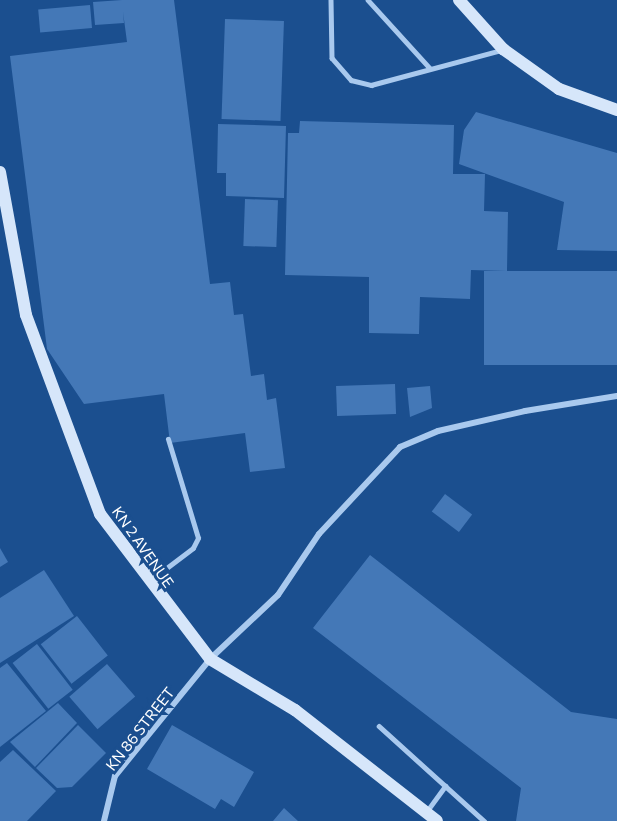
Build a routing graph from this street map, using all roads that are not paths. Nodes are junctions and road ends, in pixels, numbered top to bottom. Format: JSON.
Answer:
{"nodes":[{"id":1,"x":331,"y":0,"type":"edge"},
{"id":2,"x":368,"y":0,"type":"edge"},
{"id":3,"x":459,"y":0,"type":"edge"},
{"id":4,"x":503,"y":49,"type":"junction"},
{"id":5,"x":429,"y":67,"type":"junction"},
{"id":6,"x":617,"y":110,"type":"edge"},
{"id":7,"x":0,"y":172,"type":"edge"},
{"id":8,"x":617,"y":396,"type":"edge"},
{"id":9,"x":168,"y":440,"type":"dead end"},
{"id":10,"x":147,"y":583,"type":"junction"},
{"id":11,"x":210,"y":659,"type":"junction"},
{"id":12,"x":379,"y":726,"type":"dead end"},
{"id":13,"x":445,"y":786,"type":"junction"},
{"id":14,"x":426,"y":813,"type":"junction"},
{"id":15,"x":104,"y":821,"type":"edge"},
{"id":16,"x":436,"y":821,"type":"edge"},
{"id":17,"x":484,"y":821,"type":"edge"}],
"edges":[{"from":1,"to":5,"type":"lane"},
{"from":2,"to":5,"type":"lane"},
{"from":3,"to":4,"type":"main road"},
{"from":4,"to":5,"type":"lane"},
{"from":4,"to":6,"type":"main road"},
{"from":7,"to":10,"type":"main road","name":"KN 2 AVENUE"},
{"from":8,"to":11,"type":"street","name":"KN 86 STREET"},
{"from":9,"to":10,"type":"lane"},
{"from":10,"to":11,"type":"main road","name":"KN 2 AVENUE"},
{"from":11,"to":14,"type":"main road","name":"KN 2 AVENUE"},
{"from":11,"to":15,"type":"street","name":"KN 86 STREET"},
{"from":12,"to":13,"type":"lane"},
{"from":13,"to":14,"type":"lane"},
{"from":13,"to":17,"type":"lane"},
{"from":14,"to":16,"type":"main road","name":"KN 2 AVENUE"}]}
